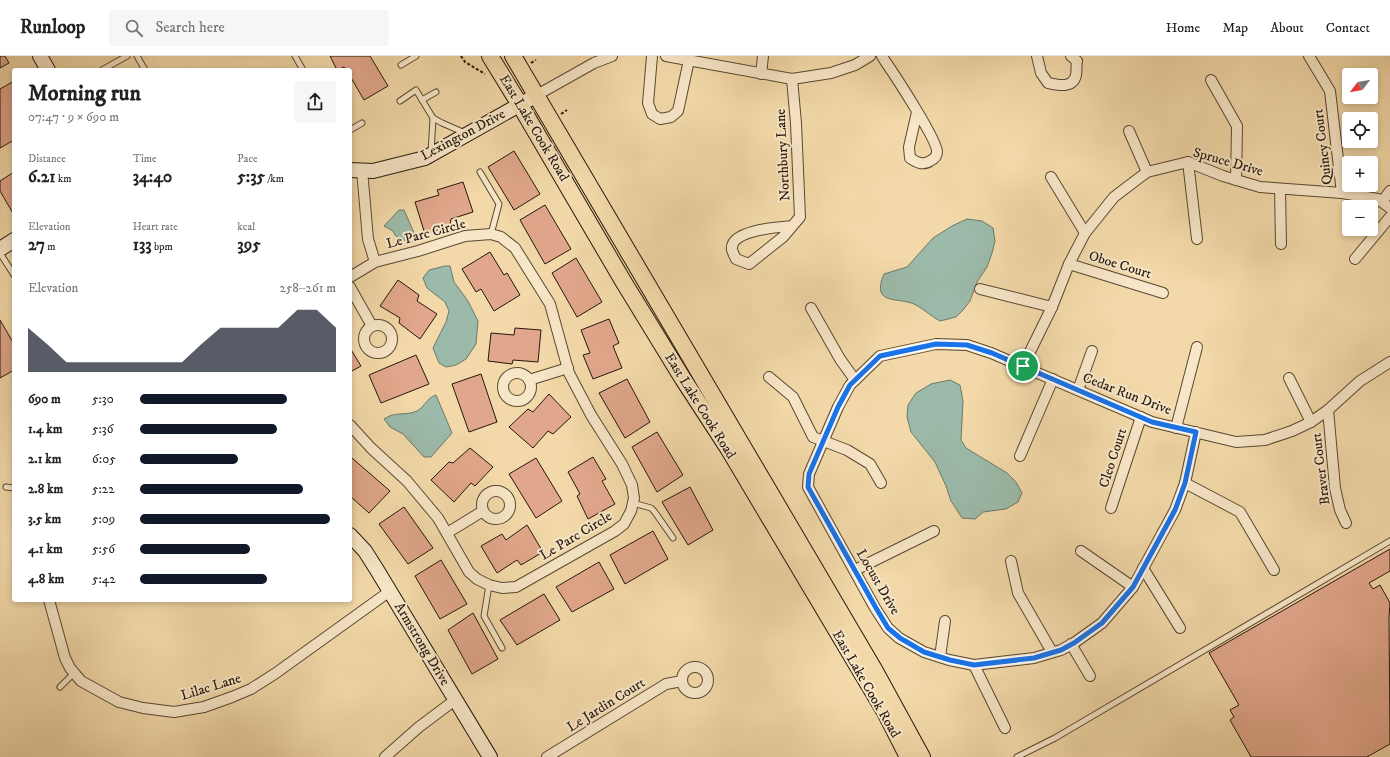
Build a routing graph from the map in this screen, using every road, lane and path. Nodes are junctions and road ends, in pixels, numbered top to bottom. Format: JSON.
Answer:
{"nodes":[{"id":1,"x":40,"y":56,"type":"edge"},
{"id":2,"x":127,"y":56,"type":"edge"},
{"id":3,"x":137,"y":56,"type":"edge"},
{"id":4,"x":295,"y":56,"type":"edge"},
{"id":5,"x":416,"y":56,"type":"edge"},
{"id":6,"x":490,"y":56,"type":"edge"},
{"id":7,"x":513,"y":56,"type":"edge"},
{"id":8,"x":612,"y":56,"type":"edge"},
{"id":9,"x":652,"y":56,"type":"edge"},
{"id":10,"x":667,"y":56,"type":"edge"},
{"id":11,"x":763,"y":56,"type":"edge"},
{"id":12,"x":870,"y":56,"type":"edge"},
{"id":13,"x":882,"y":56,"type":"edge"},
{"id":14,"x":1071,"y":56,"type":"edge"},
{"id":15,"x":1310,"y":56,"type":"edge"},
{"id":16,"x":1039,"y":57,"type":"edge"},
{"id":17,"x":689,"y":60,"type":"junction"},
{"id":18,"x":401,"y":65,"type":"dead end"},
{"id":19,"x":47,"y":68,"type":"edge"},
{"id":20,"x":106,"y":68,"type":"edge"},
{"id":21,"x":144,"y":68,"type":"edge"},
{"id":22,"x":302,"y":68,"type":"edge"},
{"id":23,"x":761,"y":74,"type":"junction"},
{"id":24,"x":792,"y":79,"type":"junction"},
{"id":25,"x":1211,"y":80,"type":"dead end"},
{"id":26,"x":436,"y":92,"type":"dead end"},
{"id":27,"x":537,"y":95,"type":"junction"},
{"id":28,"x":422,"y":100,"type":"junction"},
{"id":29,"x":400,"y":101,"type":"dead end"},
{"id":30,"x":520,"y":105,"type":"junction"},
{"id":31,"x":917,"y":112,"type":"junction"},
{"id":32,"x":433,"y":118,"type":"junction"},
{"id":33,"x":362,"y":123,"type":"dead end"},
{"id":34,"x":352,"y":129,"type":"edge"},
{"id":35,"x":1129,"y":131,"type":"dead end"},
{"id":36,"x":467,"y":135,"type":"junction"},
{"id":37,"x":431,"y":154,"type":"junction"},
{"id":38,"x":1188,"y":162,"type":"junction"},
{"id":39,"x":356,"y":170,"type":"edge"},
{"id":40,"x":480,"y":172,"type":"dead end"},
{"id":41,"x":1147,"y":172,"type":"junction"},
{"id":42,"x":1051,"y":177,"type":"dead end"},
{"id":43,"x":1236,"y":180,"type":"junction"},
{"id":44,"x":1280,"y":188,"type":"junction"},
{"id":45,"x":1390,"y":191,"type":"edge"},
{"id":46,"x":1342,"y":193,"type":"junction"},
{"id":47,"x":1386,"y":205,"type":"edge"},
{"id":48,"x":1390,"y":216,"type":"edge"},
{"id":49,"x":792,"y":226,"type":"junction"},
{"id":50,"x":1085,"y":233,"type":"junction"},
{"id":51,"x":491,"y":234,"type":"junction"},
{"id":52,"x":1197,"y":238,"type":"dead end"},
{"id":53,"x":12,"y":241,"type":"edge"},
{"id":54,"x":1281,"y":244,"type":"dead end"},
{"id":55,"x":0,"y":249,"type":"edge"},
{"id":56,"x":0,"y":252,"type":"edge"},
{"id":57,"x":1355,"y":259,"type":"dead end"},
{"id":58,"x":375,"y":262,"type":"junction"},
{"id":59,"x":1069,"y":264,"type":"junction"},
{"id":60,"x":12,"y":272,"type":"edge"},
{"id":61,"x":352,"y":276,"type":"edge"},
{"id":62,"x":980,"y":289,"type":"dead end"},
{"id":63,"x":352,"y":290,"type":"edge"},
{"id":64,"x":1163,"y":293,"type":"dead end"},
{"id":65,"x":1052,"y":307,"type":"junction"},
{"id":66,"x":812,"y":308,"type":"dead end"},
{"id":67,"x":372,"y":326,"type":"dead end"},
{"id":68,"x":1197,"y":347,"type":"dead end"},
{"id":69,"x":1092,"y":350,"type":"dead end"},
{"id":70,"x":1390,"y":362,"type":"edge"},
{"id":71,"x":1023,"y":366,"type":"junction"},
{"id":72,"x":568,"y":368,"type":"junction"},
{"id":73,"x":769,"y":377,"type":"dead end"},
{"id":74,"x":1289,"y":378,"type":"dead end"},
{"id":75,"x":1053,"y":379,"type":"junction"},
{"id":76,"x":529,"y":380,"type":"dead end"},
{"id":77,"x":852,"y":383,"type":"junction"},
{"id":78,"x":1078,"y":390,"type":"junction"},
{"id":79,"x":1328,"y":410,"type":"junction"},
{"id":80,"x":1141,"y":417,"type":"junction"},
{"id":81,"x":1311,"y":422,"type":"junction"},
{"id":82,"x":352,"y":427,"type":"edge"},
{"id":83,"x":1176,"y":428,"type":"junction"},
{"id":84,"x":1196,"y":432,"type":"junction"},
{"id":85,"x":823,"y":441,"type":"junction"},
{"id":86,"x":1020,"y":456,"type":"dead end"},
{"id":87,"x":1185,"y":483,"type":"junction"},
{"id":88,"x":881,"y":484,"type":"dead end"},
{"id":89,"x":6,"y":487,"type":"dead end"},
{"id":90,"x":12,"y":488,"type":"edge"},
{"id":91,"x":633,"y":503,"type":"junction"},
{"id":92,"x":1111,"y":508,"type":"dead end"},
{"id":93,"x":483,"y":511,"type":"dead end"},
{"id":94,"x":1346,"y":523,"type":"dead end"},
{"id":95,"x":934,"y":531,"type":"dead end"},
{"id":96,"x":447,"y":533,"type":"junction"},
{"id":97,"x":352,"y":537,"type":"edge"},
{"id":98,"x":673,"y":538,"type":"dead end"},
{"id":99,"x":1390,"y":541,"type":"edge"},
{"id":100,"x":1081,"y":551,"type":"dead end"},
{"id":101,"x":1010,"y":561,"type":"dead end"},
{"id":102,"x":1143,"y":568,"type":"junction"},
{"id":103,"x":855,"y":570,"type":"junction"},
{"id":104,"x":1274,"y":570,"type":"dead end"},
{"id":105,"x":489,"y":585,"type":"junction"},
{"id":106,"x":1133,"y":587,"type":"junction"},
{"id":107,"x":390,"y":591,"type":"junction"},
{"id":108,"x":50,"y":602,"type":"edge"},
{"id":109,"x":945,"y":622,"type":"dead end"},
{"id":110,"x":1180,"y":628,"type":"dead end"},
{"id":111,"x":1072,"y":644,"type":"junction"},
{"id":112,"x":502,"y":648,"type":"dead end"},
{"id":113,"x":1052,"y":652,"type":"junction"},
{"id":114,"x":940,"y":657,"type":"junction"},
{"id":115,"x":974,"y":665,"type":"junction"},
{"id":116,"x":74,"y":673,"type":"junction"},
{"id":117,"x":1090,"y":676,"type":"dead end"},
{"id":118,"x":682,"y":681,"type":"dead end"},
{"id":119,"x":60,"y":687,"type":"dead end"},
{"id":120,"x":456,"y":700,"type":"junction"},
{"id":121,"x":1005,"y":728,"type":"dead end"},
{"id":122,"x":385,"y":757,"type":"edge"},
{"id":123,"x":490,"y":757,"type":"edge"},
{"id":124,"x":548,"y":757,"type":"edge"},
{"id":125,"x":908,"y":757,"type":"edge"},
{"id":126,"x":922,"y":757,"type":"edge"},
{"id":127,"x":1017,"y":757,"type":"edge"}],
"edges":[{"from":1,"to":19,"type":"street"},
{"from":2,"to":20,"type":"lane"},
{"from":3,"to":21,"type":"lane"},
{"from":4,"to":22,"type":"lane"},
{"from":5,"to":18,"type":"lane"},
{"from":6,"to":30,"type":"main road","name":"East Lake Cook Road"},
{"from":7,"to":27,"type":"main road","name":"East Lake Cook Road"},
{"from":8,"to":27,"type":"street","name":"Lexington Drive"},
{"from":9,"to":17,"type":"street"},
{"from":10,"to":17,"type":"street"},
{"from":11,"to":23,"type":"street"},
{"from":12,"to":24,"type":"street"},
{"from":13,"to":31,"type":"street"},
{"from":14,"to":16,"type":"street"},
{"from":15,"to":46,"type":"street","name":"Quincy Court"},
{"from":17,"to":23,"type":"street"},
{"from":23,"to":24,"type":"street"},
{"from":24,"to":49,"type":"street","name":"Northbury Lane"},
{"from":25,"to":43,"type":"street"},
{"from":26,"to":28,"type":"lane"},
{"from":27,"to":30,"type":"street","name":"Lexington Drive"},
{"from":27,"to":126,"type":"main road","name":"East Lake Cook Road"},
{"from":28,"to":29,"type":"lane"},
{"from":28,"to":32,"type":"lane"},
{"from":30,"to":36,"type":"street","name":"Lexington Drive"},
{"from":30,"to":125,"type":"main road","name":"East Lake Cook Road"},
{"from":31,"to":31,"type":"street"},
{"from":32,"to":36,"type":"lane"},
{"from":32,"to":37,"type":"lane"},
{"from":33,"to":34,"type":"lane"},
{"from":35,"to":41,"type":"street"},
{"from":36,"to":37,"type":"street","name":"Lexington Drive"},
{"from":37,"to":39,"type":"street","name":"Lexington Drive"},
{"from":38,"to":41,"type":"street","name":"Spruce Drive"},
{"from":38,"to":43,"type":"street","name":"Spruce Drive"},
{"from":38,"to":52,"type":"street"},
{"from":39,"to":58,"type":"street","name":"Le Parc Circle"},
{"from":40,"to":51,"type":"lane"},
{"from":41,"to":50,"type":"street","name":"Spruce Drive"},
{"from":42,"to":50,"type":"street"},
{"from":43,"to":44,"type":"street","name":"Spruce Drive"},
{"from":44,"to":46,"type":"street","name":"Spruce Drive"},
{"from":44,"to":54,"type":"street"},
{"from":45,"to":47,"type":"street"},
{"from":46,"to":47,"type":"street","name":"Spruce Drive"},
{"from":48,"to":57,"type":"street"},
{"from":49,"to":49,"type":"street","name":"Northbury Lane"},
{"from":50,"to":59,"type":"street","name":"Spruce Drive"},
{"from":51,"to":58,"type":"street","name":"Le Parc Circle"},
{"from":51,"to":72,"type":"street","name":"Le Parc Circle"},
{"from":53,"to":55,"type":"street"},
{"from":56,"to":60,"type":"lane"},
{"from":58,"to":61,"type":"street","name":"Le Parc Circle"},
{"from":59,"to":64,"type":"street","name":"Oboe Court"},
{"from":59,"to":65,"type":"street","name":"Spruce Drive"},
{"from":62,"to":65,"type":"street"},
{"from":63,"to":67,"type":"street"},
{"from":65,"to":71,"type":"street","name":"Spruce Drive"},
{"from":66,"to":77,"type":"street"},
{"from":68,"to":83,"type":"street"},
{"from":69,"to":78,"type":"street"},
{"from":70,"to":79,"type":"street","name":"Cedar Run Drive"},
{"from":71,"to":75,"type":"street","name":"Cedar Run Drive"},
{"from":71,"to":77,"type":"street","name":"Cedar Run Drive"},
{"from":72,"to":76,"type":"street"},
{"from":72,"to":91,"type":"street","name":"Le Parc Circle"},
{"from":73,"to":85,"type":"street"},
{"from":74,"to":81,"type":"street"},
{"from":75,"to":78,"type":"street","name":"Cedar Run Drive"},
{"from":75,"to":86,"type":"street"},
{"from":77,"to":85,"type":"street","name":"Locust Drive"},
{"from":78,"to":80,"type":"street","name":"Cedar Run Drive"},
{"from":79,"to":81,"type":"street","name":"Cedar Run Drive"},
{"from":79,"to":94,"type":"street","name":"Braver Court"},
{"from":80,"to":83,"type":"street","name":"Cedar Run Drive"},
{"from":80,"to":92,"type":"street","name":"Cleo Court"},
{"from":81,"to":84,"type":"street","name":"Cedar Run Drive"},
{"from":82,"to":96,"type":"street","name":"Le Parc Circle"},
{"from":83,"to":84,"type":"street","name":"Cedar Run Drive"},
{"from":84,"to":87,"type":"street","name":"Locust Drive"},
{"from":85,"to":88,"type":"street"},
{"from":85,"to":103,"type":"street","name":"Locust Drive"},
{"from":87,"to":102,"type":"street","name":"Locust Drive"},
{"from":87,"to":104,"type":"street"},
{"from":89,"to":90,"type":"lane"},
{"from":91,"to":98,"type":"lane"},
{"from":91,"to":105,"type":"street","name":"Le Parc Circle"},
{"from":93,"to":96,"type":"street"},
{"from":95,"to":103,"type":"street"},
{"from":96,"to":105,"type":"street","name":"Le Parc Circle"},
{"from":97,"to":107,"type":"street","name":"Armstrong Drive"},
{"from":99,"to":127,"type":"lane"},
{"from":100,"to":106,"type":"street"},
{"from":101,"to":113,"type":"street"},
{"from":102,"to":106,"type":"street","name":"Locust Drive"},
{"from":102,"to":110,"type":"street"},
{"from":103,"to":114,"type":"street","name":"Locust Drive"},
{"from":105,"to":112,"type":"lane"},
{"from":106,"to":111,"type":"street","name":"Locust Drive"},
{"from":107,"to":116,"type":"street","name":"Lilac Lane"},
{"from":107,"to":120,"type":"street","name":"Armstrong Drive"},
{"from":108,"to":116,"type":"street","name":"Lilac Lane"},
{"from":109,"to":114,"type":"street"},
{"from":111,"to":113,"type":"street","name":"Locust Drive"},
{"from":111,"to":117,"type":"street"},
{"from":113,"to":115,"type":"street","name":"Locust Drive"},
{"from":114,"to":115,"type":"street","name":"Locust Drive"},
{"from":115,"to":121,"type":"street"},
{"from":116,"to":119,"type":"lane"},
{"from":118,"to":124,"type":"street","name":"Le Jardin Court"},
{"from":120,"to":122,"type":"street"},
{"from":120,"to":123,"type":"street","name":"Armstrong Drive"}]}
